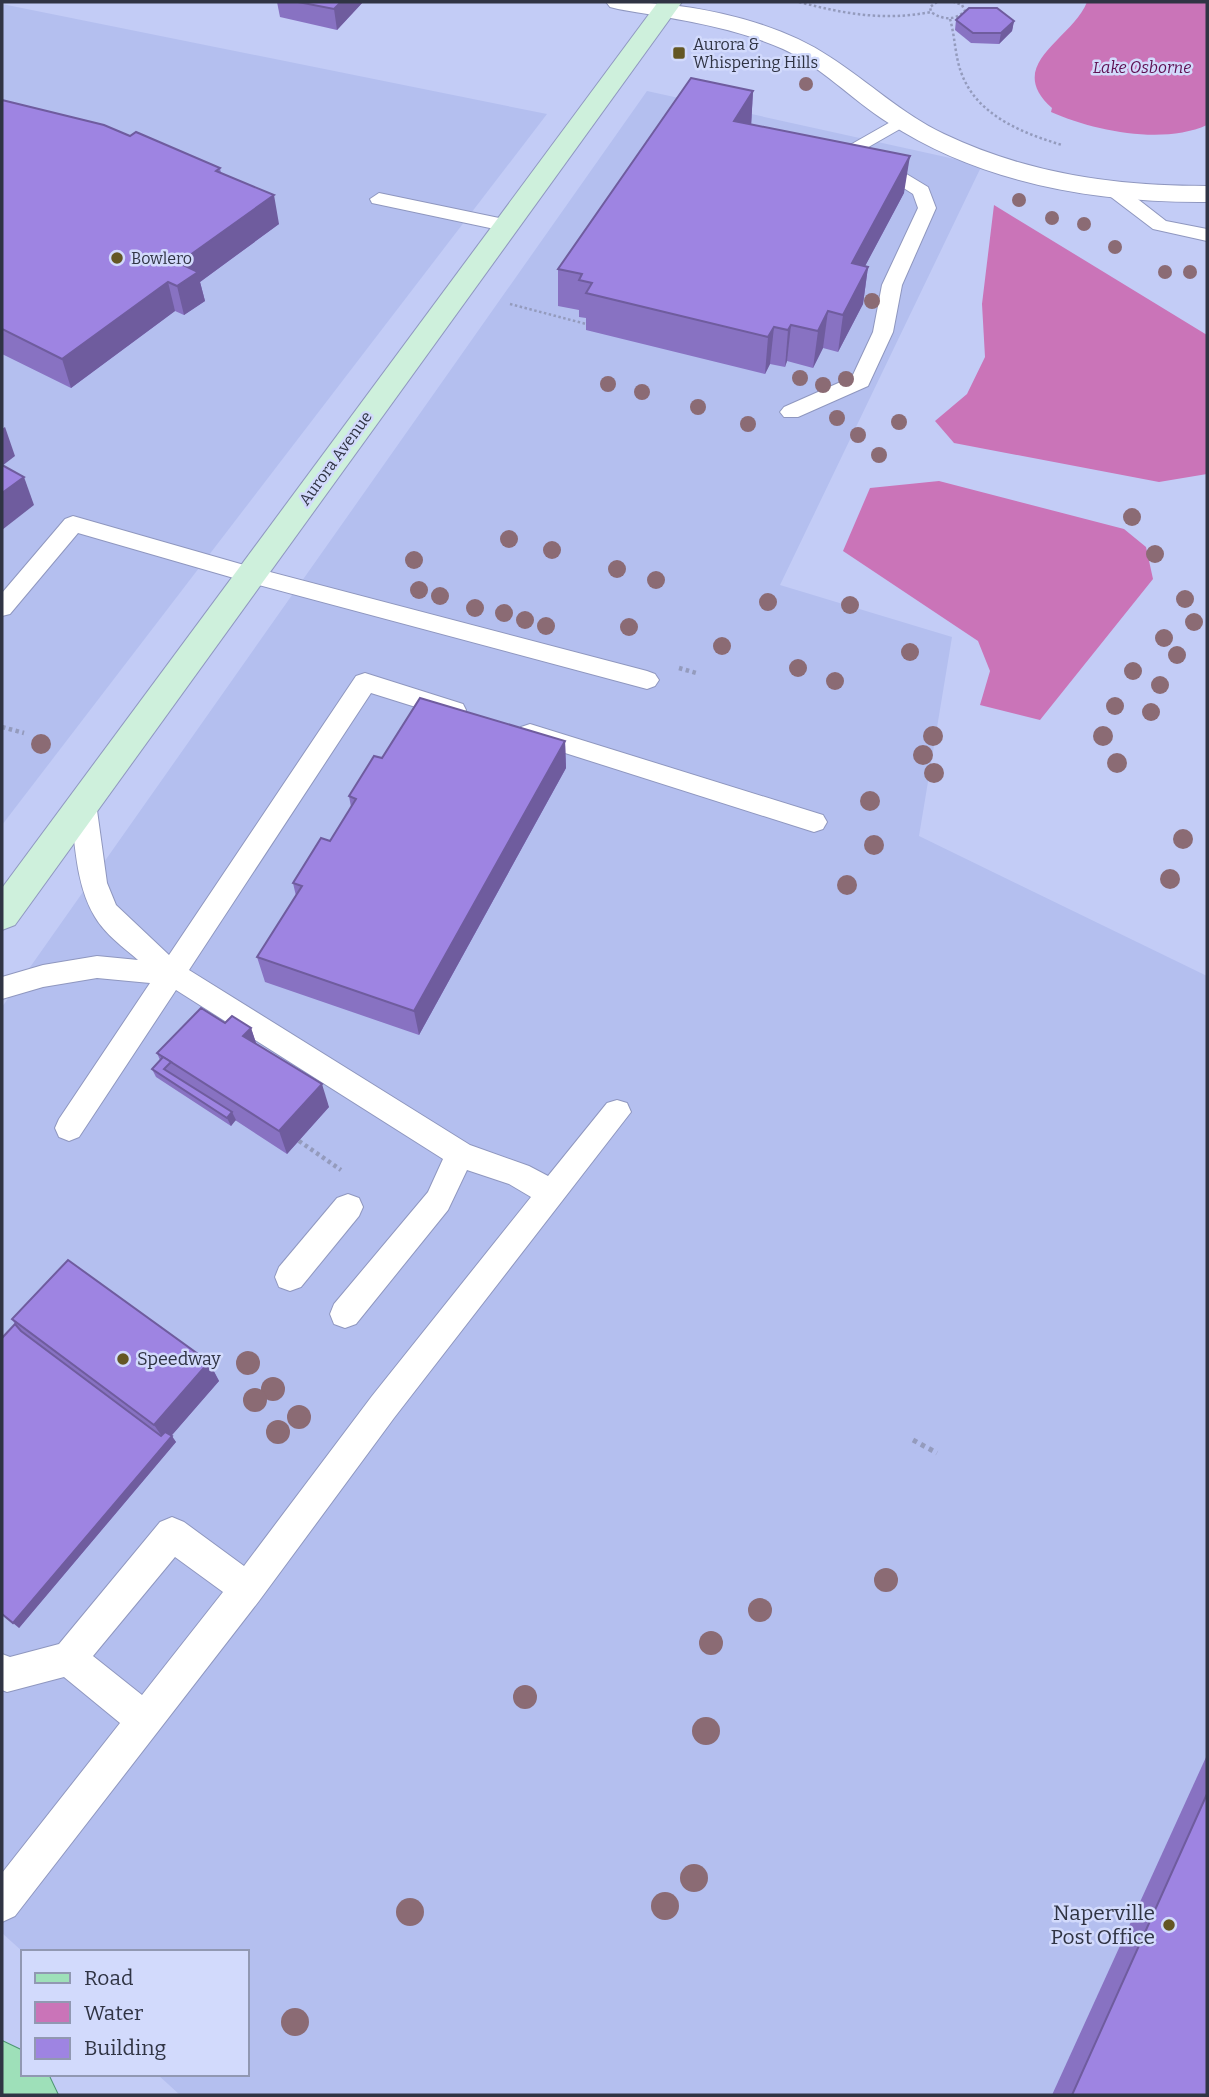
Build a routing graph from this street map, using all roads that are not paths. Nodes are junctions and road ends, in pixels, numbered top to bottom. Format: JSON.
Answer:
{"nodes":[{"id":1,"x":618,"y":2,"type":"edge"},
{"id":2,"x":667,"y":6,"type":"edge"},
{"id":3,"x":901,"y":121,"type":"junction"},
{"id":4,"x":1114,"y":190,"type":"junction"},
{"id":5,"x":1207,"y":194,"type":"edge"},
{"id":6,"x":379,"y":199,"type":"dead end"},
{"id":7,"x":504,"y":225,"type":"junction"},
{"id":8,"x":1207,"y":235,"type":"edge"},
{"id":9,"x":791,"y":411,"type":"dead end"},
{"id":10,"x":251,"y":575,"type":"junction"},
{"id":11,"x":2,"y":608,"type":"edge"},
{"id":12,"x":648,"y":680,"type":"dead end"},
{"id":13,"x":474,"y":716,"type":"edge"},
{"id":14,"x":501,"y":724,"type":"edge"},
{"id":15,"x":83,"y":803,"type":"junction"},
{"id":16,"x":814,"y":822,"type":"dead end"},
{"id":17,"x":6,"y":904,"type":"edge"},
{"id":18,"x":173,"y":974,"type":"junction"},
{"id":19,"x":2,"y":988,"type":"edge"},
{"id":20,"x":617,"y":1112,"type":"dead end"},
{"id":21,"x":69,"y":1128,"type":"dead end"},
{"id":22,"x":460,"y":1154,"type":"junction"},
{"id":23,"x":552,"y":1194,"type":"junction"},
{"id":24,"x":348,"y":1208,"type":"dead end"},
{"id":25,"x":290,"y":1277,"type":"dead end"},
{"id":26,"x":345,"y":1314,"type":"dead end"},
{"id":27,"x":247,"y":1589,"type":"junction"},
{"id":28,"x":69,"y":1659,"type":"junction"},
{"id":29,"x":2,"y":1671,"type":"edge"},
{"id":30,"x":145,"y":1720,"type":"junction"},
{"id":31,"x":2,"y":1903,"type":"edge"},
{"id":32,"x":2,"y":2068,"type":"edge"},
{"id":33,"x":31,"y":2095,"type":"edge"}],
"edges":[{"from":1,"to":2,"type":"street"},
{"from":2,"to":3,"type":"street"},
{"from":2,"to":7,"type":"main road","name":"Aurora Avenue"},
{"from":3,"to":4,"type":"street"},
{"from":3,"to":9,"type":"lane"},
{"from":4,"to":5,"type":"street"},
{"from":4,"to":8,"type":"lane"},
{"from":6,"to":7,"type":"lane"},
{"from":7,"to":10,"type":"main road","name":"Aurora Avenue"},
{"from":10,"to":11,"type":"lane"},
{"from":10,"to":12,"type":"lane"},
{"from":10,"to":15,"type":"main road","name":"Aurora Avenue"},
{"from":13,"to":18,"type":"lane"},
{"from":14,"to":16,"type":"lane"},
{"from":15,"to":17,"type":"main road","name":"Aurora Avenue"},
{"from":15,"to":18,"type":"lane"},
{"from":18,"to":19,"type":"lane"},
{"from":18,"to":21,"type":"lane"},
{"from":18,"to":22,"type":"lane"},
{"from":20,"to":23,"type":"lane"},
{"from":22,"to":23,"type":"lane"},
{"from":22,"to":26,"type":"lane"},
{"from":23,"to":27,"type":"lane"},
{"from":24,"to":25,"type":"lane"},
{"from":27,"to":28,"type":"lane"},
{"from":27,"to":30,"type":"lane"},
{"from":28,"to":29,"type":"lane"},
{"from":28,"to":30,"type":"lane"},
{"from":30,"to":31,"type":"lane"},
{"from":32,"to":33,"type":"main road"}]}
